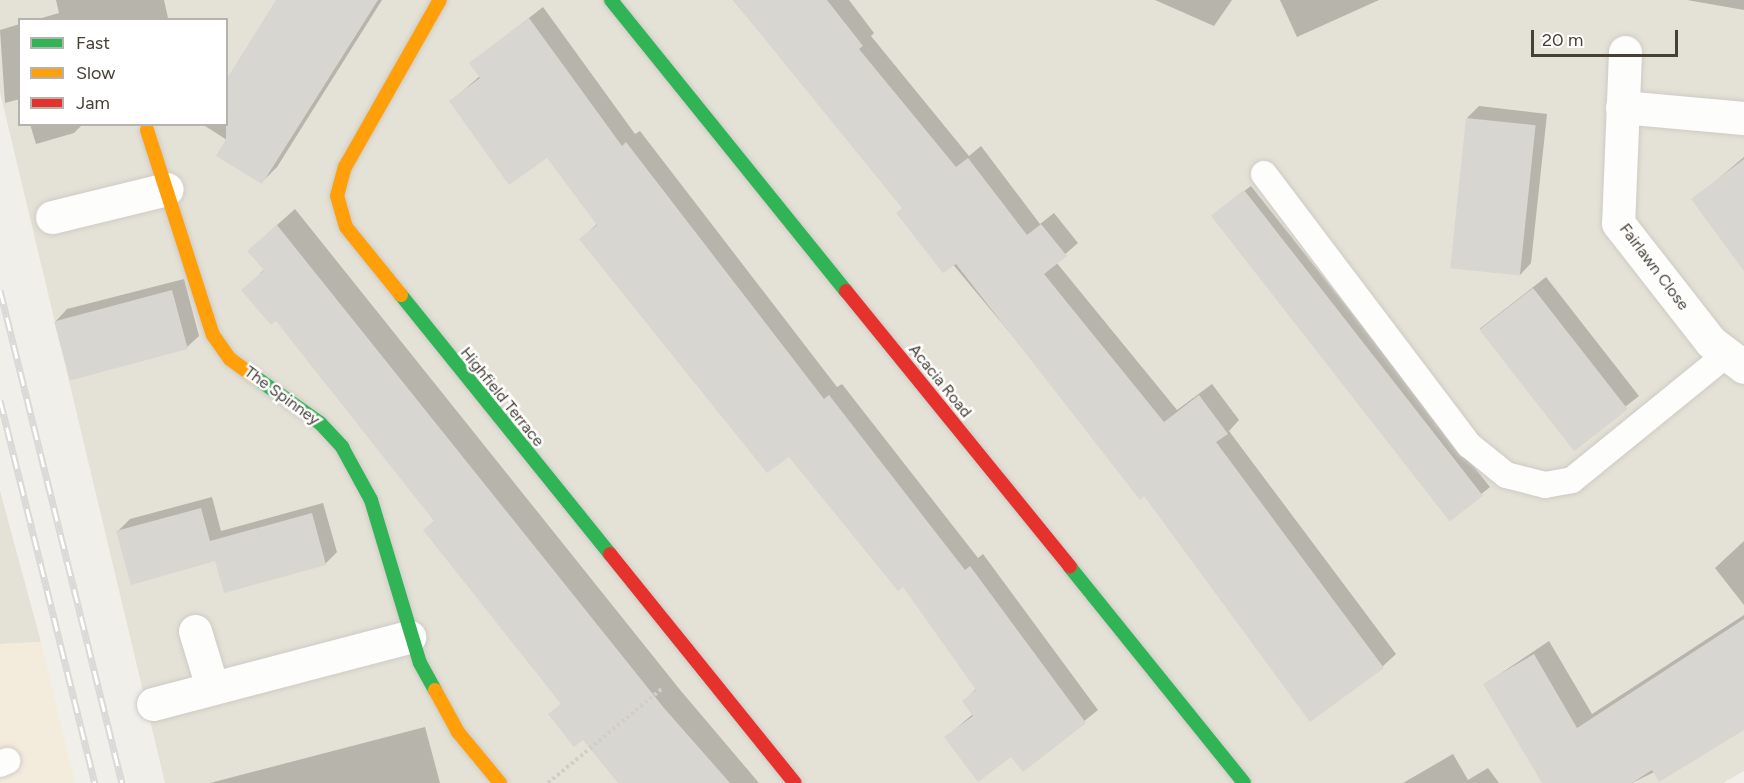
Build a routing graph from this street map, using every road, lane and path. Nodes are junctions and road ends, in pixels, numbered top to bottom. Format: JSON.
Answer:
{"nodes":[{"id":1,"x":440,"y":0,"type":"edge"},
{"id":2,"x":611,"y":0,"type":"edge"},
{"id":3,"x":1625,"y":52,"type":"dead end"},
{"id":4,"x":1622,"y":107,"type":"junction"},
{"id":5,"x":1744,"y":118,"type":"edge"},
{"id":6,"x":147,"y":130,"type":"dead end"},
{"id":7,"x":1264,"y":174,"type":"dead end"},
{"id":8,"x":166,"y":189,"type":"junction"},
{"id":9,"x":52,"y":217,"type":"dead end"},
{"id":10,"x":1736,"y":360,"type":"edge"},
{"id":11,"x":195,"y":631,"type":"dead end"},
{"id":12,"x":409,"y":637,"type":"junction"},
{"id":13,"x":671,"y":682,"type":"dead end"},
{"id":14,"x":212,"y":687,"type":"junction"},
{"id":15,"x":153,"y":704,"type":"dead end"},
{"id":16,"x":500,"y":783,"type":"edge"},
{"id":17,"x":548,"y":783,"type":"edge"},
{"id":18,"x":795,"y":783,"type":"edge"},
{"id":19,"x":1244,"y":783,"type":"edge"}],
"edges":[{"from":1,"to":18,"type":"street","name":"Highfield Terrace"},
{"from":2,"to":19,"type":"street","name":"Acacia Road"},
{"from":3,"to":4,"type":"street","name":"Fairlawn Close"},
{"from":4,"to":5,"type":"street"},
{"from":4,"to":10,"type":"street","name":"Fairlawn Close"},
{"from":6,"to":8,"type":"street","name":"The Spinney"},
{"from":7,"to":10,"type":"lane"},
{"from":8,"to":9,"type":"street"},
{"from":8,"to":12,"type":"street","name":"The Spinney"},
{"from":11,"to":14,"type":"street"},
{"from":12,"to":14,"type":"street"},
{"from":12,"to":16,"type":"street","name":"The Spinney"},
{"from":13,"to":17,"type":"path"},
{"from":14,"to":15,"type":"street"}]}
